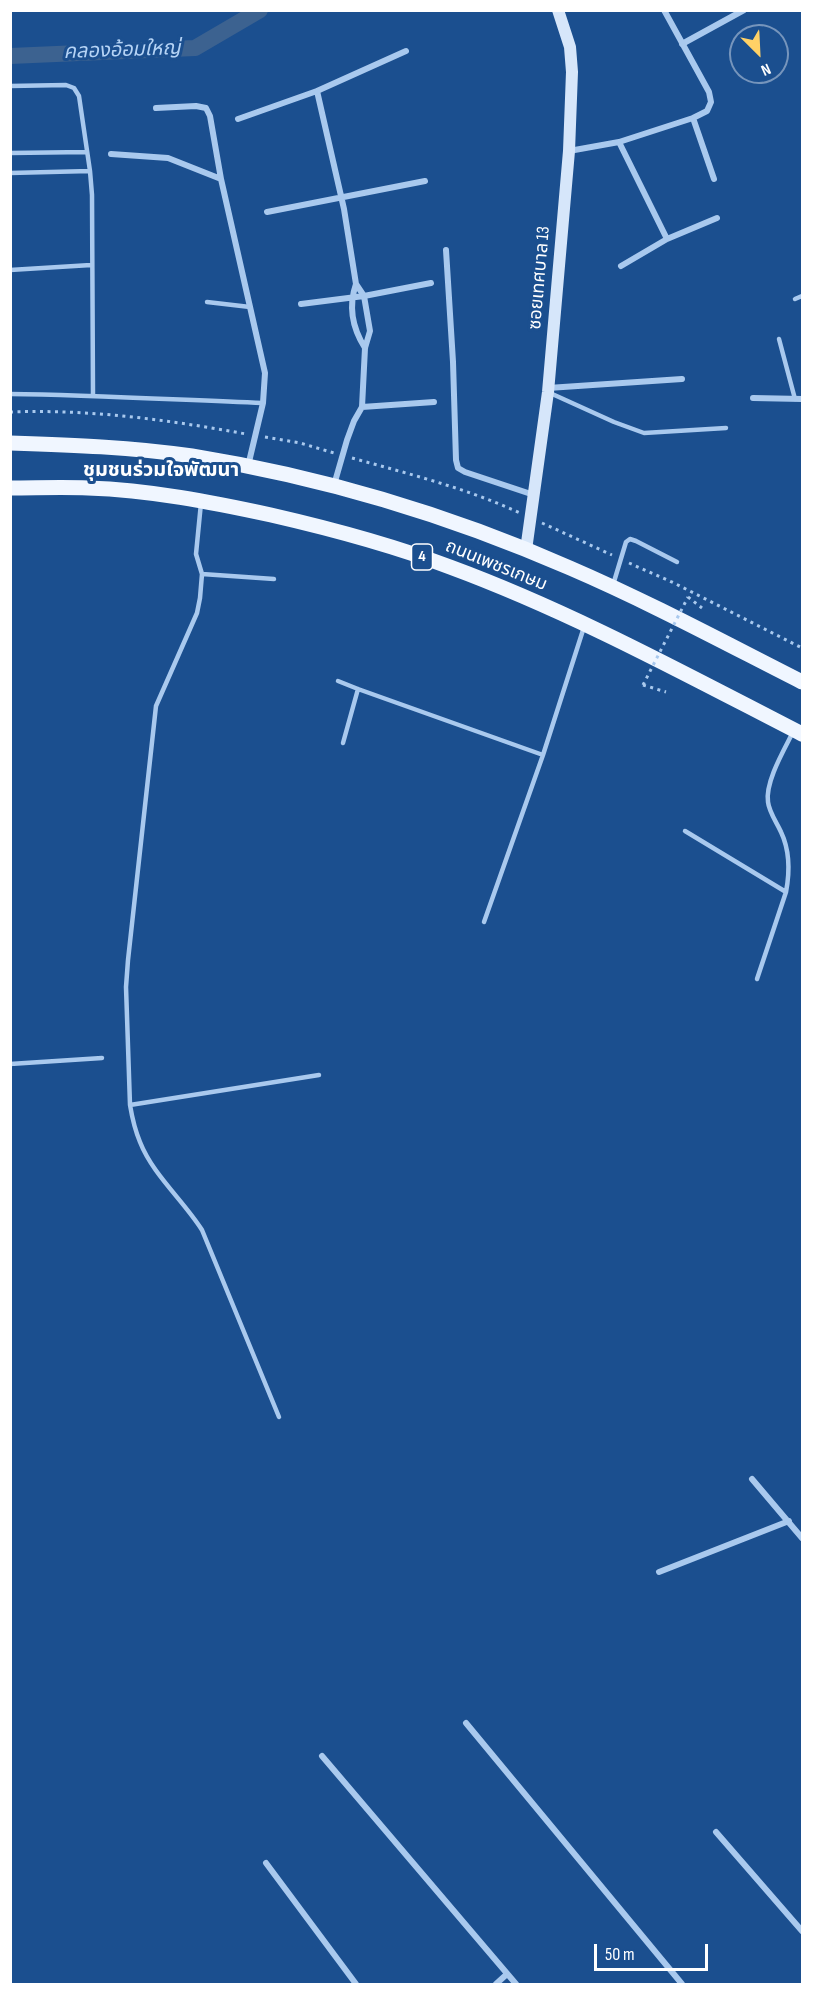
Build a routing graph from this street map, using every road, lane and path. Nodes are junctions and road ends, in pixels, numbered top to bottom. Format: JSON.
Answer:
{"nodes":[{"id":1,"x":558,"y":10,"type":"edge"},
{"id":2,"x":664,"y":10,"type":"edge"},
{"id":3,"x":744,"y":10,"type":"edge"},
{"id":4,"x":682,"y":44,"type":"junction"},
{"id":5,"x":405,"y":51,"type":"dead end"},
{"id":6,"x":10,"y":86,"type":"edge"},
{"id":7,"x":317,"y":91,"type":"junction"},
{"id":8,"x":156,"y":108,"type":"dead end"},
{"id":9,"x":693,"y":118,"type":"junction"},
{"id":10,"x":238,"y":120,"type":"dead end"},
{"id":11,"x":619,"y":142,"type":"junction"},
{"id":12,"x":569,"y":151,"type":"junction"},
{"id":13,"x":87,"y":152,"type":"junction"},
{"id":14,"x":10,"y":153,"type":"edge"},
{"id":15,"x":111,"y":154,"type":"dead end"},
{"id":16,"x":90,"y":171,"type":"junction"},
{"id":17,"x":10,"y":173,"type":"edge"},
{"id":18,"x":221,"y":179,"type":"junction"},
{"id":19,"x":714,"y":179,"type":"dead end"},
{"id":20,"x":425,"y":181,"type":"dead end"},
{"id":21,"x":341,"y":197,"type":"junction"},
{"id":22,"x":267,"y":212,"type":"dead end"},
{"id":23,"x":717,"y":218,"type":"dead end"},
{"id":24,"x":667,"y":239,"type":"junction"},
{"id":25,"x":446,"y":250,"type":"dead end"},
{"id":26,"x":91,"y":266,"type":"junction"},
{"id":27,"x":621,"y":266,"type":"dead end"},
{"id":28,"x":10,"y":270,"type":"edge"},
{"id":29,"x":356,"y":284,"type":"junction"},
{"id":30,"x":431,"y":284,"type":"dead end"},
{"id":31,"x":364,"y":296,"type":"junction"},
{"id":32,"x":802,"y":296,"type":"edge"},
{"id":33,"x":352,"y":297,"type":"junction"},
{"id":34,"x":795,"y":299,"type":"dead end"},
{"id":35,"x":207,"y":302,"type":"dead end"},
{"id":36,"x":301,"y":304,"type":"dead end"},
{"id":37,"x":250,"y":307,"type":"junction"},
{"id":38,"x":779,"y":339,"type":"dead end"},
{"id":39,"x":365,"y":348,"type":"junction"},
{"id":40,"x":682,"y":379,"type":"dead end"},
{"id":41,"x":548,"y":390,"type":"junction"},
{"id":42,"x":10,"y":394,"type":"edge"},
{"id":43,"x":93,"y":395,"type":"junction"},
{"id":44,"x":753,"y":398,"type":"dead end"},
{"id":45,"x":795,"y":399,"type":"junction"},
{"id":46,"x":802,"y":399,"type":"edge"},
{"id":47,"x":434,"y":402,"type":"dead end"},
{"id":48,"x":263,"y":403,"type":"junction"},
{"id":49,"x":362,"y":407,"type":"junction"},
{"id":50,"x":10,"y":412,"type":"edge"},
{"id":51,"x":726,"y":428,"type":"dead end"},
{"id":52,"x":256,"y":435,"type":"junction"},
{"id":53,"x":10,"y":443,"type":"edge"},
{"id":54,"x":343,"y":455,"type":"junction"},
{"id":55,"x":248,"y":467,"type":"junction"},
{"id":56,"x":334,"y":486,"type":"junction"},
{"id":57,"x":10,"y":488,"type":"edge"},
{"id":58,"x":534,"y":495,"type":"junction"},
{"id":59,"x":202,"y":500,"type":"junction"},
{"id":60,"x":514,"y":510,"type":"dead end"},
{"id":61,"x":546,"y":525,"type":"dead end"},
{"id":62,"x":526,"y":550,"type":"junction"},
{"id":63,"x":621,"y":559,"type":"junction"},
{"id":64,"x":677,"y":562,"type":"dead end"},
{"id":65,"x":202,"y":574,"type":"junction"},
{"id":66,"x":274,"y":579,"type":"dead end"},
{"id":67,"x":613,"y":587,"type":"junction"},
{"id":68,"x":702,"y":608,"type":"dead end"},
{"id":69,"x":584,"y":625,"type":"junction"},
{"id":70,"x":802,"y":648,"type":"edge"},
{"id":71,"x":338,"y":681,"type":"dead end"},
{"id":72,"x":802,"y":681,"type":"edge"},
{"id":73,"x":358,"y":689,"type":"junction"},
{"id":74,"x":666,"y":692,"type":"dead end"},
{"id":75,"x":798,"y":732,"type":"edge"},
{"id":76,"x":343,"y":743,"type":"dead end"},
{"id":77,"x":543,"y":754,"type":"junction"},
{"id":78,"x":685,"y":831,"type":"dead end"},
{"id":79,"x":786,"y":892,"type":"junction"},
{"id":80,"x":484,"y":922,"type":"dead end"},
{"id":81,"x":757,"y":979,"type":"dead end"},
{"id":82,"x":102,"y":1058,"type":"dead end"},
{"id":83,"x":10,"y":1064,"type":"edge"},
{"id":84,"x":319,"y":1075,"type":"dead end"},
{"id":85,"x":130,"y":1105,"type":"junction"},
{"id":86,"x":279,"y":1417,"type":"dead end"},
{"id":87,"x":752,"y":1479,"type":"dead end"},
{"id":88,"x":789,"y":1521,"type":"junction"},
{"id":89,"x":802,"y":1524,"type":"edge"},
{"id":90,"x":797,"y":1531,"type":"junction"},
{"id":91,"x":802,"y":1538,"type":"edge"},
{"id":92,"x":659,"y":1572,"type":"dead end"},
{"id":93,"x":466,"y":1723,"type":"dead end"},
{"id":94,"x":322,"y":1756,"type":"dead end"},
{"id":95,"x":716,"y":1832,"type":"dead end"},
{"id":96,"x":266,"y":1863,"type":"dead end"},
{"id":97,"x":802,"y":1931,"type":"edge"},
{"id":98,"x":507,"y":1974,"type":"junction"},
{"id":99,"x":356,"y":1984,"type":"edge"},
{"id":100,"x":495,"y":1984,"type":"edge"},
{"id":101,"x":516,"y":1984,"type":"edge"},
{"id":102,"x":682,"y":1984,"type":"edge"}],
"edges":[{"from":1,"to":12,"type":"street","name":"ซอยเทศบาล 13"},
{"from":2,"to":4,"type":"street"},
{"from":3,"to":4,"type":"street"},
{"from":4,"to":9,"type":"street"},
{"from":5,"to":7,"type":"street"},
{"from":6,"to":13,"type":"lane"},
{"from":7,"to":10,"type":"street"},
{"from":7,"to":21,"type":"street"},
{"from":8,"to":18,"type":"street"},
{"from":9,"to":11,"type":"street"},
{"from":9,"to":19,"type":"street"},
{"from":11,"to":12,"type":"street"},
{"from":11,"to":24,"type":"street"},
{"from":12,"to":41,"type":"street","name":"ซอยเทศบาล 13"},
{"from":13,"to":14,"type":"lane"},
{"from":13,"to":16,"type":"lane"},
{"from":15,"to":18,"type":"street"},
{"from":16,"to":17,"type":"lane"},
{"from":16,"to":26,"type":"lane"},
{"from":18,"to":37,"type":"street"},
{"from":20,"to":21,"type":"street"},
{"from":21,"to":22,"type":"street"},
{"from":21,"to":29,"type":"street"},
{"from":23,"to":24,"type":"street"},
{"from":24,"to":27,"type":"street"},
{"from":25,"to":58,"type":"street"},
{"from":26,"to":28,"type":"lane"},
{"from":26,"to":43,"type":"lane"},
{"from":29,"to":31,"type":"street"},
{"from":29,"to":33,"type":"street"},
{"from":30,"to":31,"type":"street"},
{"from":31,"to":33,"type":"street"},
{"from":31,"to":39,"type":"street"},
{"from":32,"to":34,"type":"lane"},
{"from":33,"to":36,"type":"street"},
{"from":33,"to":39,"type":"street"},
{"from":35,"to":37,"type":"lane"},
{"from":37,"to":48,"type":"street"},
{"from":38,"to":45,"type":"lane"},
{"from":39,"to":49,"type":"street"},
{"from":40,"to":41,"type":"street"},
{"from":41,"to":51,"type":"lane"},
{"from":41,"to":58,"type":"street","name":"ซอยเทศบาล 13"},
{"from":42,"to":43,"type":"lane"},
{"from":43,"to":48,"type":"lane"},
{"from":44,"to":45,"type":"street"},
{"from":45,"to":46,"type":"street"},
{"from":47,"to":49,"type":"street"},
{"from":48,"to":52,"type":"street"},
{"from":49,"to":54,"type":"street"},
{"from":50,"to":52,"type":"path"},
{"from":52,"to":54,"type":"path"},
{"from":52,"to":55,"type":"street"},
{"from":53,"to":55,"type":"main road","name":"ถนนเพชรเกษม","number":"4"},
{"from":54,"to":56,"type":"street"},
{"from":54,"to":60,"type":"path"},
{"from":55,"to":56,"type":"main road","name":"ถนนเพชรเกษม","number":"4"},
{"from":56,"to":62,"type":"main road","name":"ถนนเพชรเกษม","number":"4"},
{"from":57,"to":59,"type":"main road","name":"ถนนเพชรเกษม","number":"4"},
{"from":58,"to":62,"type":"street","name":"ซอยเทศบาล 13"},
{"from":59,"to":65,"type":"lane"},
{"from":59,"to":69,"type":"main road","name":"ถนนเพชรเกษม","number":"4"},
{"from":61,"to":63,"type":"path"},
{"from":62,"to":67,"type":"main road","name":"ถนนเพชรเกษม","number":"4"},
{"from":63,"to":64,"type":"lane"},
{"from":63,"to":67,"type":"lane"},
{"from":63,"to":70,"type":"path"},
{"from":65,"to":66,"type":"lane"},
{"from":65,"to":85,"type":"lane"},
{"from":67,"to":72,"type":"main road","name":"ถนนเพชรเกษม","number":"4"},
{"from":68,"to":74,"type":"path","bridge":true},
{"from":69,"to":75,"type":"main road","name":"ถนนเพชรเกษม","number":"4"},
{"from":69,"to":77,"type":"lane"},
{"from":71,"to":73,"type":"lane"},
{"from":73,"to":76,"type":"lane"},
{"from":73,"to":77,"type":"lane"},
{"from":75,"to":79,"type":"lane"},
{"from":77,"to":80,"type":"lane"},
{"from":78,"to":79,"type":"lane"},
{"from":79,"to":81,"type":"lane"},
{"from":82,"to":83,"type":"lane"},
{"from":84,"to":85,"type":"lane"},
{"from":85,"to":86,"type":"lane"},
{"from":87,"to":88,"type":"street"},
{"from":88,"to":90,"type":"street"},
{"from":88,"to":92,"type":"street"},
{"from":89,"to":90,"type":"street"},
{"from":90,"to":91,"type":"street"},
{"from":93,"to":102,"type":"street"},
{"from":94,"to":98,"type":"street"},
{"from":95,"to":97,"type":"street"},
{"from":96,"to":99,"type":"street"},
{"from":98,"to":100,"type":"street"},
{"from":98,"to":101,"type":"street"}]}
